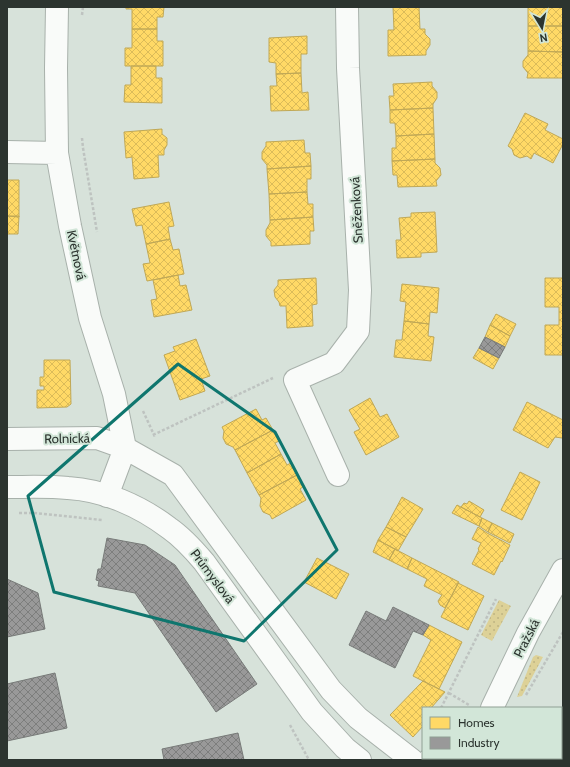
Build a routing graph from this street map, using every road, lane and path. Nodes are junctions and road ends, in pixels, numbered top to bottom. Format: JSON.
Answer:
{"nodes":[{"id":1,"x":57,"y":7,"type":"edge"},
{"id":2,"x":83,"y":7,"type":"edge"},
{"id":3,"x":347,"y":7,"type":"edge"},
{"id":4,"x":82,"y":15,"type":"dead end"},
{"id":5,"x":82,"y":135,"type":"dead end"},
{"id":6,"x":7,"y":152,"type":"edge"},
{"id":7,"x":57,"y":153,"type":"junction"},
{"id":8,"x":99,"y":239,"type":"dead end"},
{"id":9,"x":295,"y":380,"type":"junction"},
{"id":10,"x":143,"y":410,"type":"dead end"},
{"id":11,"x":154,"y":434,"type":"junction"},
{"id":12,"x":7,"y":439,"type":"edge"},
{"id":13,"x":157,"y":441,"type":"dead end"},
{"id":14,"x":125,"y":448,"type":"junction"},
{"id":15,"x":338,"y":475,"type":"dead end"},
{"id":16,"x":7,"y":487,"type":"edge"},
{"id":17,"x":107,"y":496,"type":"junction"},
{"id":18,"x":14,"y":513,"type":"dead end"},
{"id":19,"x":106,"y":521,"type":"dead end"},
{"id":20,"x":563,"y":570,"type":"edge"},
{"id":21,"x":496,"y":599,"type":"dead end"},
{"id":22,"x":563,"y":632,"type":"edge"},
{"id":23,"x":449,"y":693,"type":"junction"},
{"id":24,"x":524,"y":699,"type":"dead end"},
{"id":25,"x":470,"y":705,"type":"dead end"},
{"id":26,"x":442,"y":707,"type":"edge"},
{"id":27,"x":492,"y":707,"type":"edge"},
{"id":28,"x":290,"y":724,"type":"dead end"},
{"id":29,"x":309,"y":760,"type":"edge"},
{"id":30,"x":360,"y":760,"type":"edge"},
{"id":31,"x":412,"y":760,"type":"edge"}],
"edges":[{"from":1,"to":7,"type":"street","name":"Květnová"},
{"from":2,"to":4,"type":"path"},
{"from":3,"to":9,"type":"street","name":"Sněženková"},
{"from":5,"to":8,"type":"path"},
{"from":6,"to":7,"type":"street"},
{"from":7,"to":14,"type":"street","name":"Květnová"},
{"from":9,"to":11,"type":"path"},
{"from":9,"to":15,"type":"street"},
{"from":10,"to":11,"type":"path"},
{"from":11,"to":13,"type":"path"},
{"from":11,"to":14,"type":"path"},
{"from":12,"to":14,"type":"street","name":"Rolnická"},
{"from":14,"to":17,"type":"street"},
{"from":14,"to":31,"type":"street","name":"Rolnická"},
{"from":16,"to":17,"type":"street","name":"Průmyslová"},
{"from":17,"to":30,"type":"street","name":"Průmyslová"},
{"from":18,"to":19,"type":"path"},
{"from":20,"to":27,"type":"street","name":"Pražská"},
{"from":21,"to":23,"type":"path"},
{"from":22,"to":24,"type":"path"},
{"from":23,"to":25,"type":"path"},
{"from":23,"to":26,"type":"path"},
{"from":28,"to":29,"type":"path"}]}
